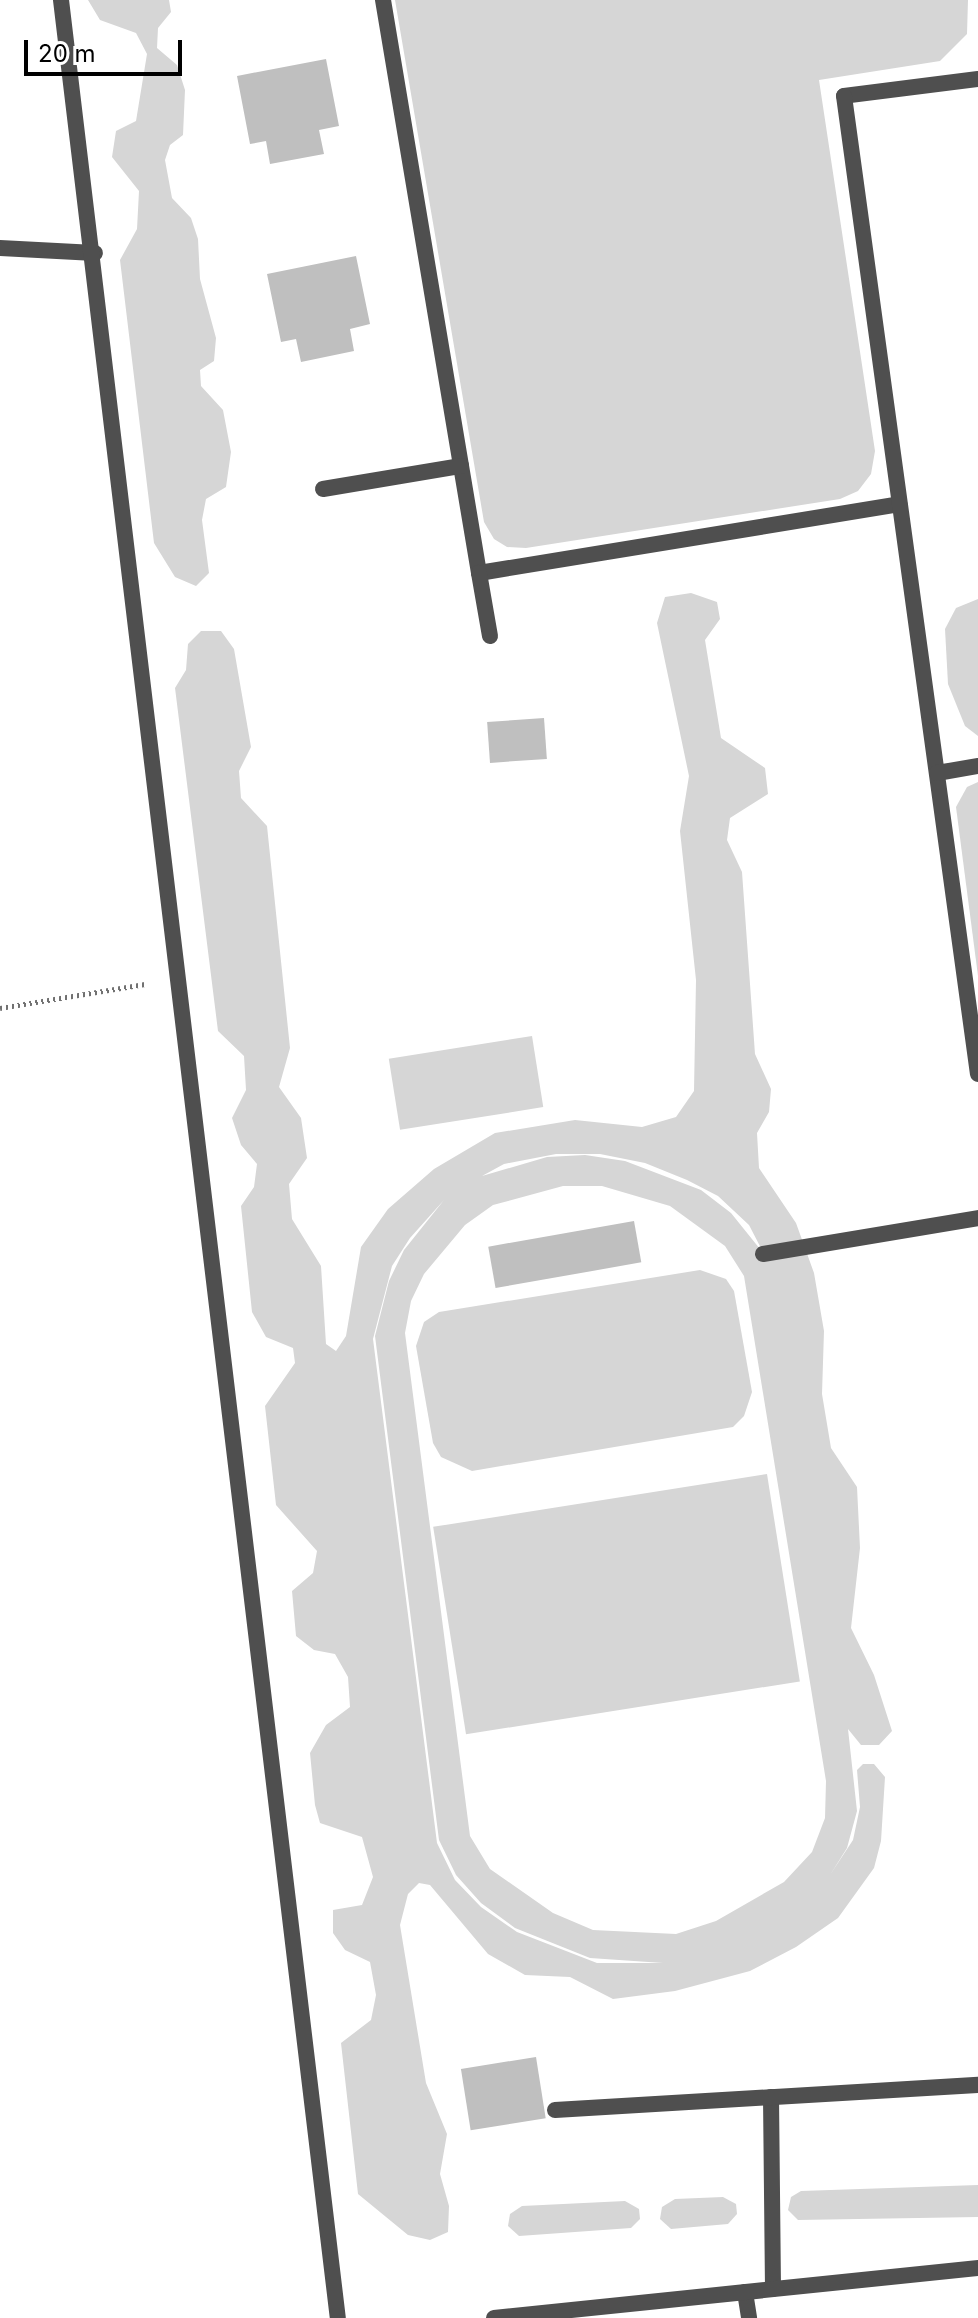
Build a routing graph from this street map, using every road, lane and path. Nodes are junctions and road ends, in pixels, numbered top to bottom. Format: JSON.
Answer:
{"nodes":[{"id":1,"x":61,"y":0,"type":"edge"},
{"id":2,"x":383,"y":0,"type":"edge"},
{"id":3,"x":978,"y":79,"type":"edge"},
{"id":4,"x":0,"y":248,"type":"edge"},
{"id":5,"x":95,"y":253,"type":"junction"},
{"id":6,"x":461,"y":466,"type":"junction"},
{"id":7,"x":323,"y":489,"type":"dead end"},
{"id":8,"x":899,"y":504,"type":"junction"},
{"id":9,"x":479,"y":573,"type":"junction"},
{"id":10,"x":490,"y":636,"type":"dead end"},
{"id":11,"x":978,"y":766,"type":"edge"},
{"id":12,"x":937,"y":773,"type":"junction"},
{"id":13,"x":180,"y":978,"type":"junction"},
{"id":14,"x":0,"y":1008,"type":"edge"},
{"id":15,"x":978,"y":1074,"type":"edge"},
{"id":16,"x":978,"y":1218,"type":"edge"},
{"id":17,"x":763,"y":1254,"type":"dead end"},
{"id":18,"x":978,"y":2085,"type":"edge"},
{"id":19,"x":771,"y":2097,"type":"junction"},
{"id":20,"x":555,"y":2110,"type":"dead end"},
{"id":21,"x":978,"y":2268,"type":"edge"},
{"id":22,"x":773,"y":2289,"type":"junction"},
{"id":23,"x":745,"y":2292,"type":"junction"},
{"id":24,"x":338,"y":2318,"type":"edge"},
{"id":25,"x":494,"y":2318,"type":"edge"},
{"id":26,"x":749,"y":2318,"type":"edge"}],
"edges":[{"from":1,"to":5,"type":"street"},
{"from":2,"to":6,"type":"street"},
{"from":3,"to":8,"type":"street"},
{"from":4,"to":5,"type":"street"},
{"from":5,"to":13,"type":"street"},
{"from":6,"to":7,"type":"street"},
{"from":6,"to":9,"type":"street"},
{"from":8,"to":9,"type":"street"},
{"from":8,"to":12,"type":"street"},
{"from":9,"to":10,"type":"street"},
{"from":11,"to":12,"type":"street"},
{"from":12,"to":15,"type":"street"},
{"from":13,"to":14,"type":"path"},
{"from":13,"to":24,"type":"street"},
{"from":16,"to":17,"type":"street"},
{"from":18,"to":19,"type":"street"},
{"from":19,"to":20,"type":"street"},
{"from":19,"to":22,"type":"street"},
{"from":21,"to":22,"type":"street"},
{"from":22,"to":23,"type":"street"},
{"from":23,"to":25,"type":"street"},
{"from":23,"to":26,"type":"street"}]}
